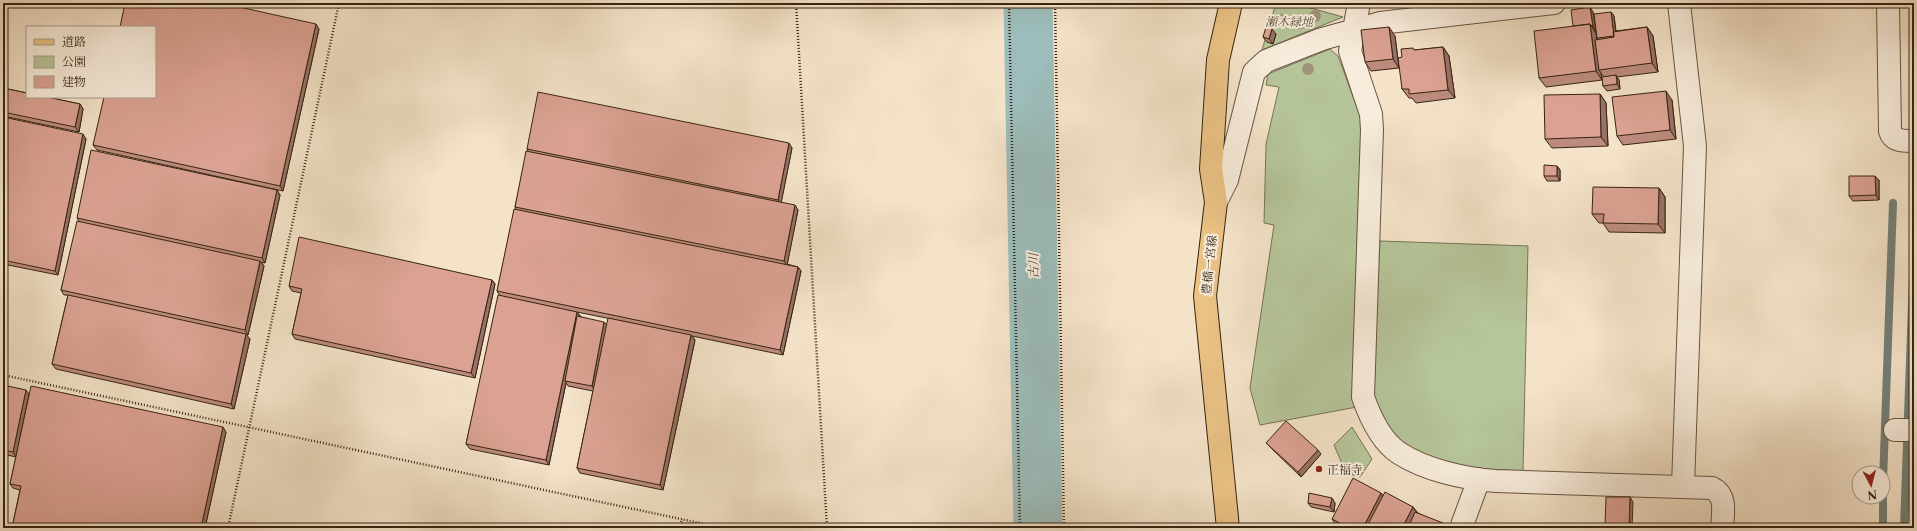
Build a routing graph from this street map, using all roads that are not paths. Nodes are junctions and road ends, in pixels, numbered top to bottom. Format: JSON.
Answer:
{"nodes":[{"id":1,"x":1231,"y":3,"type":"edge"},
{"id":2,"x":1359,"y":3,"type":"edge"},
{"id":3,"x":1554,"y":3,"type":"edge"},
{"id":4,"x":1679,"y":3,"type":"edge"},
{"id":5,"x":1888,"y":3,"type":"edge"},
{"id":6,"x":1353,"y":31,"type":"junction"},
{"id":7,"x":1912,"y":141,"type":"edge"},
{"id":8,"x":1216,"y":202,"type":"junction"},
{"id":9,"x":1479,"y":479,"type":"junction"},
{"id":10,"x":1683,"y":486,"type":"junction"},
{"id":11,"x":1228,"y":528,"type":"edge"},
{"id":12,"x":1460,"y":528,"type":"edge"},
{"id":13,"x":1722,"y":528,"type":"edge"}],
"edges":[{"from":1,"to":8,"type":"main road","name":"豊橋一宮線"},
{"from":2,"to":6,"type":"street"},
{"from":3,"to":6,"type":"street"},
{"from":4,"to":10,"type":"street"},
{"from":5,"to":7,"type":"street"},
{"from":6,"to":8,"type":"street"},
{"from":6,"to":9,"type":"street"},
{"from":8,"to":11,"type":"main road","name":"豊橋一宮線"},
{"from":9,"to":10,"type":"street"},
{"from":9,"to":12,"type":"street"},
{"from":10,"to":13,"type":"street"}]}
